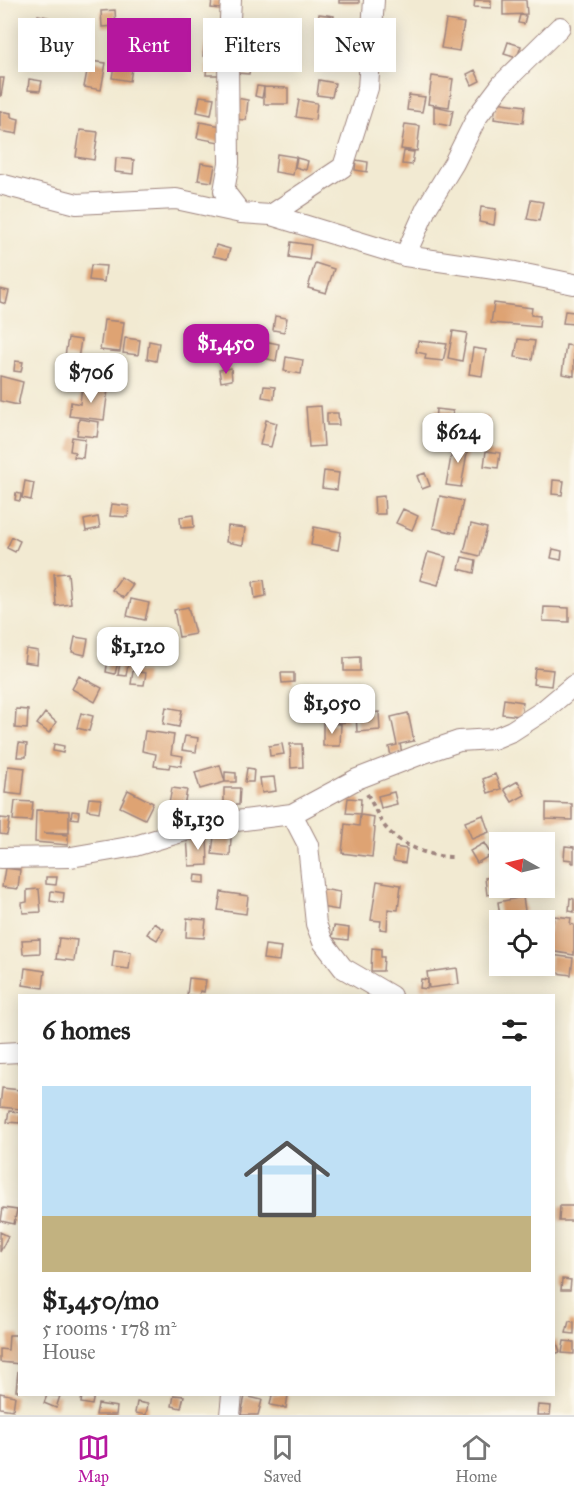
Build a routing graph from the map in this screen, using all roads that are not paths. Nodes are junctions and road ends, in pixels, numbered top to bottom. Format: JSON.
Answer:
{"nodes":[{"id":1,"x":231,"y":0,"type":"edge"},
{"id":2,"x":374,"y":0,"type":"edge"},
{"id":3,"x":560,"y":27,"type":"dead end"},
{"id":4,"x":0,"y":184,"type":"edge"},
{"id":5,"x":241,"y":213,"type":"junction"},
{"id":6,"x":271,"y":215,"type":"junction"},
{"id":7,"x":405,"y":256,"type":"junction"},
{"id":8,"x":574,"y":284,"type":"edge"},
{"id":9,"x":574,"y":685,"type":"edge"},
{"id":10,"x":292,"y":814,"type":"junction"},
{"id":11,"x":0,"y":858,"type":"edge"},
{"id":12,"x":388,"y":994,"type":"edge"},
{"id":13,"x":18,"y":1052,"type":"edge"},
{"id":14,"x":0,"y":1053,"type":"edge"},
{"id":15,"x":232,"y":1396,"type":"edge"},
{"id":16,"x":230,"y":1415,"type":"edge"}],
"edges":[{"from":1,"to":5,"type":"street"},
{"from":2,"to":6,"type":"street"},
{"from":3,"to":7,"type":"street"},
{"from":4,"to":5,"type":"street"},
{"from":5,"to":6,"type":"street"},
{"from":6,"to":7,"type":"street"},
{"from":7,"to":8,"type":"street"},
{"from":9,"to":10,"type":"street"},
{"from":10,"to":11,"type":"street"},
{"from":10,"to":12,"type":"street"},
{"from":13,"to":14,"type":"street"},
{"from":15,"to":16,"type":"street"}]}
